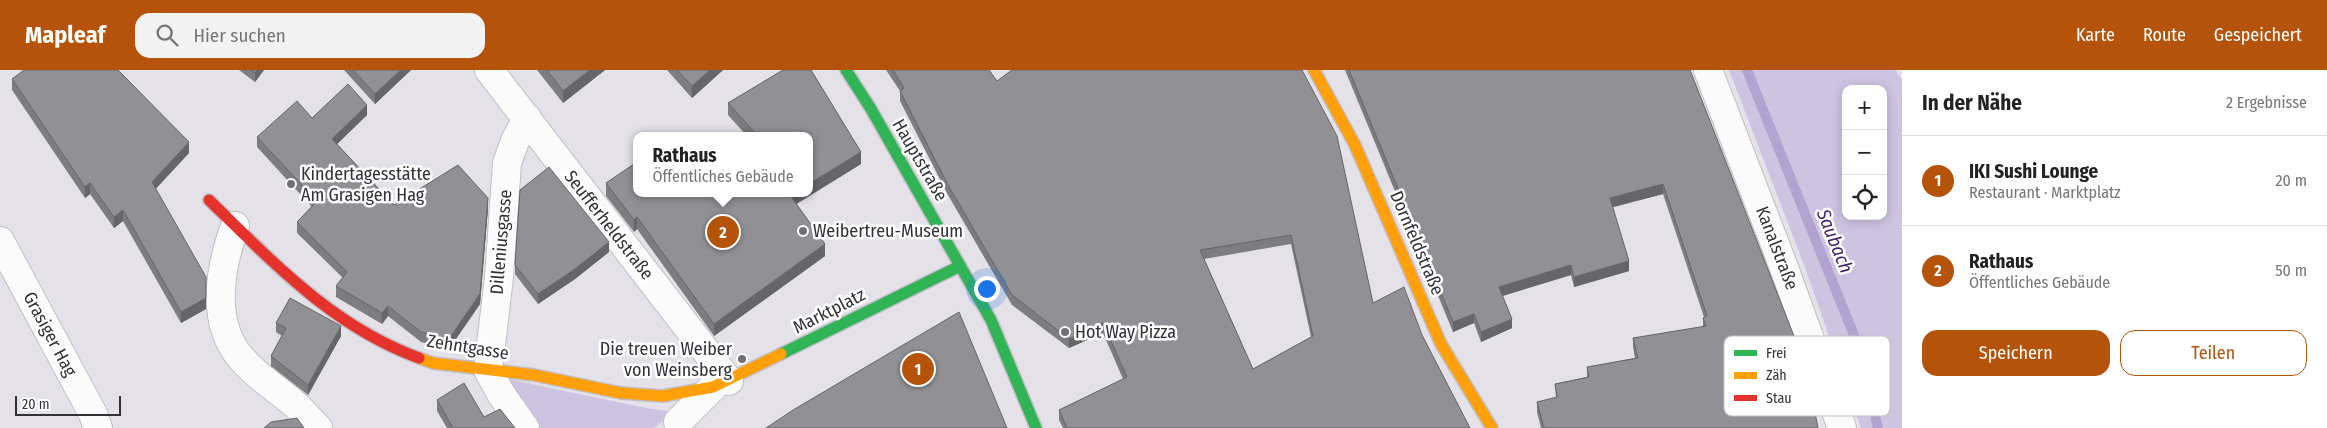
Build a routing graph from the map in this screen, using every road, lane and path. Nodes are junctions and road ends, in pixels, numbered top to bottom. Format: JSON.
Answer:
{"nodes":[{"id":1,"x":489,"y":70,"type":"edge"},
{"id":2,"x":846,"y":70,"type":"edge"},
{"id":3,"x":1314,"y":70,"type":"edge"},
{"id":4,"x":1708,"y":70,"type":"edge"},
{"id":5,"x":527,"y":118,"type":"junction"},
{"id":6,"x":209,"y":200,"type":"dead end"},
{"id":7,"x":235,"y":226,"type":"junction"},
{"id":8,"x":0,"y":241,"type":"edge"},
{"id":9,"x":960,"y":266,"type":"junction"},
{"id":10,"x":1809,"y":336,"type":"edge"},
{"id":11,"x":488,"y":370,"type":"junction"},
{"id":12,"x":721,"y":384,"type":"junction"},
{"id":13,"x":1838,"y":416,"type":"edge"},
{"id":14,"x":678,"y":422,"type":"dead end"},
{"id":15,"x":98,"y":428,"type":"edge"},
{"id":16,"x":318,"y":428,"type":"edge"},
{"id":17,"x":525,"y":428,"type":"edge"},
{"id":18,"x":1036,"y":428,"type":"edge"},
{"id":19,"x":1492,"y":428,"type":"edge"},
{"id":20,"x":1842,"y":428,"type":"edge"}],
"edges":[{"from":1,"to":5,"type":"street","name":"Seufferheldstraße"},
{"from":2,"to":9,"type":"street","name":"Hauptstraße"},
{"from":3,"to":19,"type":"street","name":"Dornfeldstraße"},
{"from":4,"to":10,"type":"street","name":"Kanalstraße"},
{"from":5,"to":11,"type":"street","name":"Dilleniusgasse"},
{"from":5,"to":12,"type":"street","name":"Seufferheldstraße"},
{"from":6,"to":7,"type":"street","name":"Zehntgasse"},
{"from":7,"to":11,"type":"street","name":"Zehntgasse"},
{"from":7,"to":16,"type":"street"},
{"from":8,"to":15,"type":"street","name":"Grasiger Hag"},
{"from":9,"to":12,"type":"street","name":"Marktplatz"},
{"from":9,"to":18,"type":"street","name":"Hauptstraße"},
{"from":11,"to":12,"type":"street","name":"Zehntgasse"},
{"from":11,"to":17,"type":"street"},
{"from":12,"to":14,"type":"street"},
{"from":13,"to":20,"type":"street","name":"Kanalstraße"}]}
